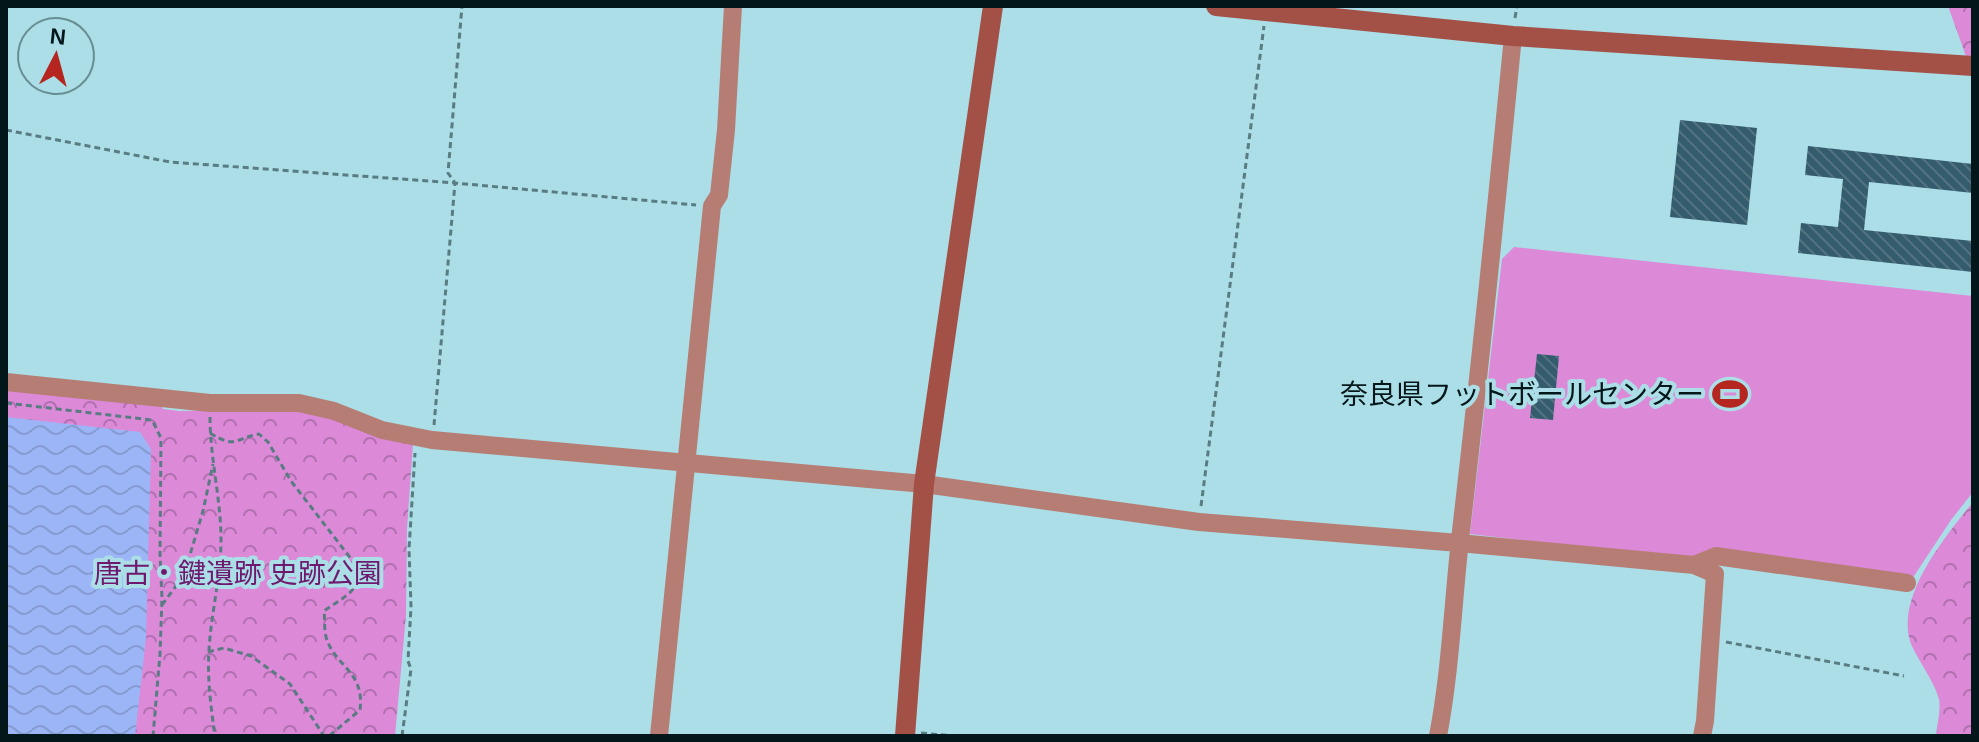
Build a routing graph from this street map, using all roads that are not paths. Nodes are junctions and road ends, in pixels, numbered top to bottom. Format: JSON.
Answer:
{"nodes":[{"id":1,"x":733,"y":6,"type":"edge"},
{"id":2,"x":993,"y":6,"type":"edge"},
{"id":3,"x":1216,"y":6,"type":"edge"},
{"id":4,"x":1513,"y":36,"type":"junction"},
{"id":5,"x":1973,"y":66,"type":"edge"},
{"id":6,"x":6,"y":382,"type":"edge"},
{"id":7,"x":686,"y":462,"type":"junction"},
{"id":8,"x":924,"y":484,"type":"junction"},
{"id":9,"x":1459,"y":543,"type":"junction"},
{"id":10,"x":1694,"y":565,"type":"junction"},
{"id":11,"x":1907,"y":583,"type":"dead end"},
{"id":12,"x":905,"y":734,"type":"edge"},
{"id":13,"x":659,"y":736,"type":"edge"},
{"id":14,"x":1438,"y":736,"type":"edge"},
{"id":15,"x":1702,"y":736,"type":"edge"}],
"edges":[{"from":1,"to":7,"type":"street"},
{"from":2,"to":8,"type":"street"},
{"from":3,"to":4,"type":"street"},
{"from":4,"to":5,"type":"street"},
{"from":4,"to":9,"type":"street"},
{"from":6,"to":7,"type":"street"},
{"from":7,"to":8,"type":"street"},
{"from":7,"to":13,"type":"street"},
{"from":8,"to":9,"type":"street"},
{"from":8,"to":12,"type":"street"},
{"from":9,"to":10,"type":"street"},
{"from":9,"to":14,"type":"street"},
{"from":10,"to":11,"type":"street"},
{"from":10,"to":15,"type":"street"}]}
